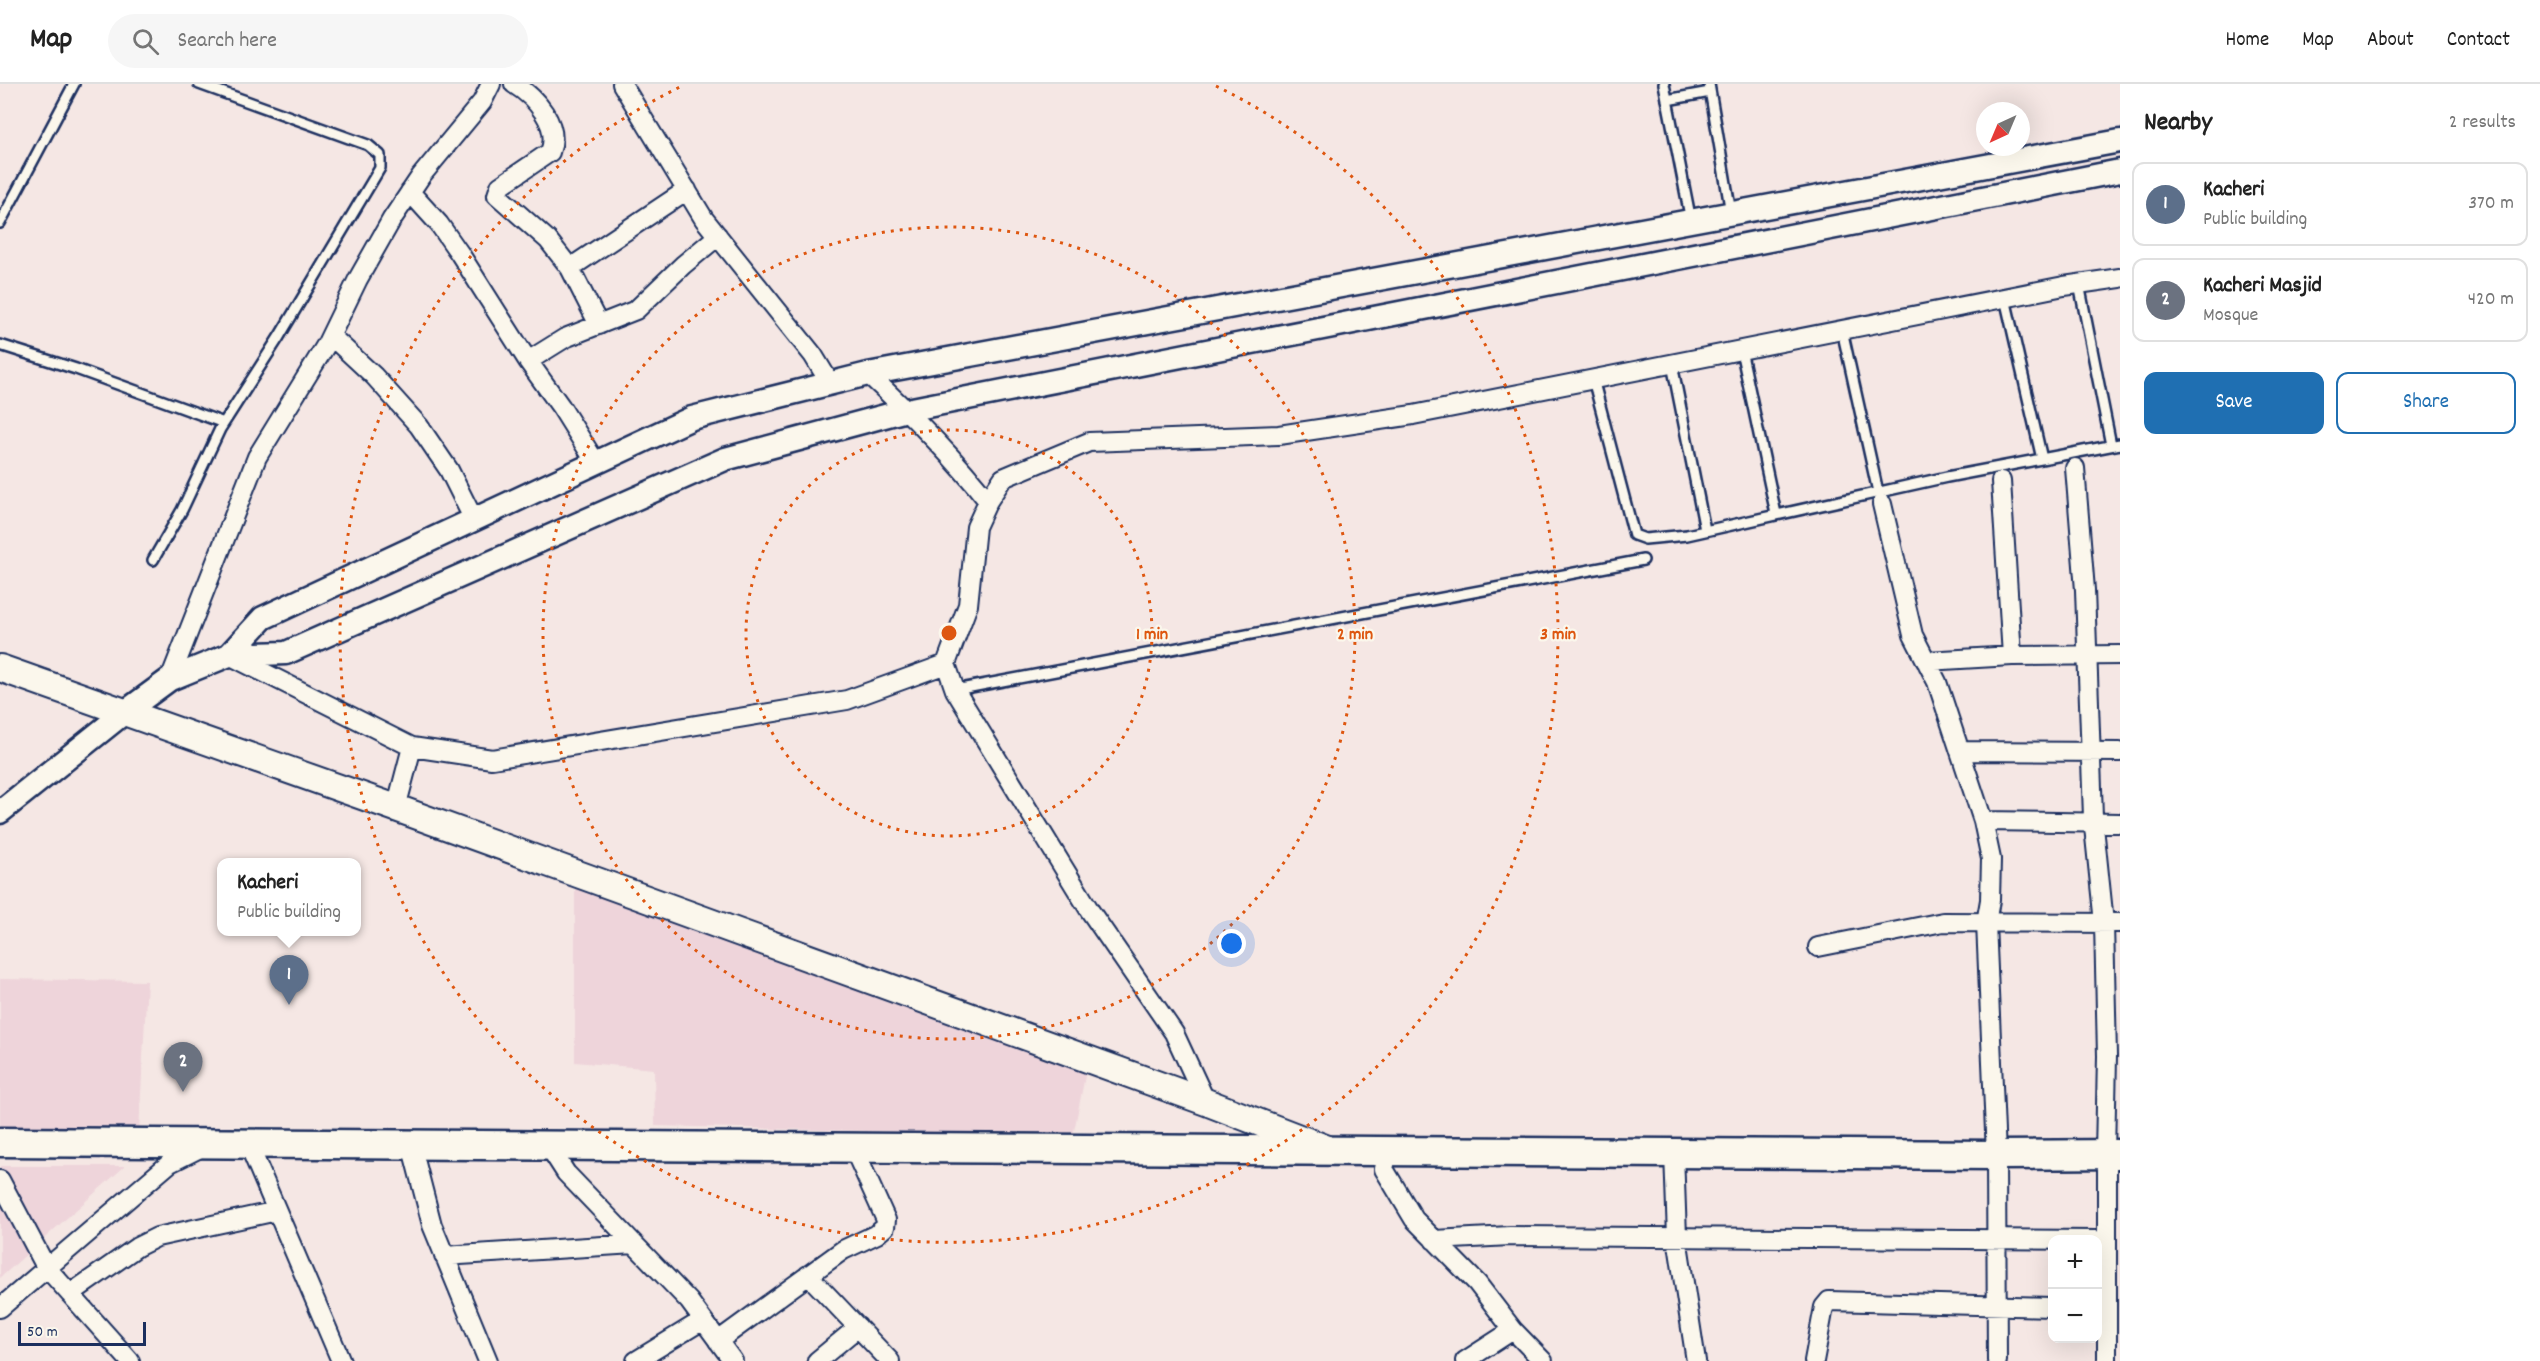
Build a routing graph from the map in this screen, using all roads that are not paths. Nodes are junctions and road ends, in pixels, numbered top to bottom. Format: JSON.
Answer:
{"nodes":[{"id":1,"x":74,"y":84,"type":"edge"},
{"id":2,"x":199,"y":84,"type":"edge"},
{"id":3,"x":491,"y":84,"type":"edge"},
{"id":4,"x":514,"y":84,"type":"edge"},
{"id":5,"x":622,"y":84,"type":"edge"},
{"id":6,"x":1664,"y":84,"type":"edge"},
{"id":7,"x":1710,"y":88,"type":"edge"},
{"id":8,"x":1667,"y":100,"type":"junction"},
{"id":9,"x":2120,"y":141,"type":"edge"},
{"id":10,"x":2120,"y":171,"type":"edge"},
{"id":11,"x":687,"y":190,"type":"junction"},
{"id":12,"x":410,"y":192,"type":"junction"},
{"id":13,"x":1737,"y":212,"type":"junction"},
{"id":14,"x":1693,"y":221,"type":"junction"},
{"id":15,"x":0,"y":223,"type":"edge"},
{"id":16,"x":718,"y":236,"type":"junction"},
{"id":17,"x":1748,"y":244,"type":"junction"},
{"id":18,"x":1701,"y":254,"type":"junction"},
{"id":19,"x":1482,"y":260,"type":"junction"},
{"id":20,"x":570,"y":268,"type":"junction"},
{"id":21,"x":2120,"y":278,"type":"edge"},
{"id":22,"x":2079,"y":284,"type":"junction"},
{"id":23,"x":1485,"y":296,"type":"junction"},
{"id":24,"x":2005,"y":298,"type":"junction"},
{"id":25,"x":599,"y":325,"type":"junction"},
{"id":26,"x":1842,"y":330,"type":"junction"},
{"id":27,"x":331,"y":336,"type":"junction"},
{"id":28,"x":0,"y":345,"type":"edge"},
{"id":29,"x":1741,"y":350,"type":"junction"},
{"id":30,"x":528,"y":362,"type":"junction"},
{"id":31,"x":1672,"y":364,"type":"junction"},
{"id":32,"x":868,"y":374,"type":"junction"},
{"id":33,"x":1593,"y":379,"type":"junction"},
{"id":34,"x":830,"y":383,"type":"junction"},
{"id":35,"x":907,"y":410,"type":"junction"},
{"id":36,"x":224,"y":423,"type":"junction"},
{"id":37,"x":2116,"y":445,"type":"edge"},
{"id":38,"x":2042,"y":459,"type":"junction"},
{"id":39,"x":596,"y":463,"type":"junction"},
{"id":40,"x":2075,"y":468,"type":"dead end"},
{"id":41,"x":2001,"y":481,"type":"dead end"},
{"id":42,"x":1880,"y":498,"type":"junction"},
{"id":43,"x":988,"y":501,"type":"junction"},
{"id":44,"x":1776,"y":514,"type":"junction"},
{"id":45,"x":474,"y":520,"type":"junction"},
{"id":46,"x":1705,"y":530,"type":"junction"},
{"id":47,"x":153,"y":560,"type":"dead end"},
{"id":48,"x":1643,"y":560,"type":"dead end"},
{"id":49,"x":229,"y":655,"type":"junction"},
{"id":50,"x":2086,"y":655,"type":"junction"},
{"id":51,"x":2120,"y":655,"type":"edge"},
{"id":52,"x":2012,"y":656,"type":"junction"},
{"id":53,"x":1926,"y":661,"type":"junction"},
{"id":54,"x":946,"y":664,"type":"junction"},
{"id":55,"x":0,"y":668,"type":"edge"},
{"id":56,"x":170,"y":679,"type":"junction"},
{"id":57,"x":955,"y":690,"type":"junction"},
{"id":58,"x":125,"y":712,"type":"junction"},
{"id":59,"x":412,"y":747,"type":"junction"},
{"id":60,"x":1960,"y":751,"type":"junction"},
{"id":61,"x":2090,"y":753,"type":"junction"},
{"id":62,"x":2120,"y":753,"type":"edge"},
{"id":63,"x":396,"y":808,"type":"junction"},
{"id":64,"x":0,"y":812,"type":"edge"},
{"id":65,"x":1983,"y":821,"type":"junction"},
{"id":66,"x":2093,"y":823,"type":"junction"},
{"id":67,"x":2120,"y":823,"type":"edge"},
{"id":68,"x":1986,"y":923,"type":"junction"},
{"id":69,"x":2112,"y":923,"type":"edge"},
{"id":70,"x":1818,"y":947,"type":"dead end"},
{"id":71,"x":2113,"y":1034,"type":"edge"},
{"id":72,"x":1206,"y":1102,"type":"junction"},
{"id":73,"x":0,"y":1142,"type":"edge"},
{"id":74,"x":211,"y":1143,"type":"junction"},
{"id":75,"x":248,"y":1143,"type":"junction"},
{"id":76,"x":411,"y":1144,"type":"junction"},
{"id":77,"x":548,"y":1145,"type":"junction"},
{"id":78,"x":854,"y":1147,"type":"junction"},
{"id":79,"x":1331,"y":1150,"type":"junction"},
{"id":80,"x":1388,"y":1151,"type":"junction"},
{"id":81,"x":1674,"y":1153,"type":"junction"},
{"id":82,"x":2111,"y":1154,"type":"edge"},
{"id":83,"x":1996,"y":1155,"type":"junction"},
{"id":84,"x":2,"y":1188,"type":"edge"},
{"id":85,"x":277,"y":1211,"type":"junction"},
{"id":86,"x":1677,"y":1237,"type":"junction"},
{"id":87,"x":1997,"y":1238,"type":"junction"},
{"id":88,"x":1434,"y":1240,"type":"junction"},
{"id":89,"x":2105,"y":1240,"type":"edge"},
{"id":90,"x":634,"y":1244,"type":"junction"},
{"id":91,"x":444,"y":1256,"type":"junction"},
{"id":92,"x":46,"y":1267,"type":"junction"},
{"id":93,"x":808,"y":1275,"type":"junction"},
{"id":94,"x":70,"y":1294,"type":"junction"},
{"id":95,"x":1998,"y":1306,"type":"junction"},
{"id":96,"x":2048,"y":1307,"type":"edge"},
{"id":97,"x":2109,"y":1307,"type":"edge"},
{"id":98,"x":0,"y":1308,"type":"edge"},
{"id":99,"x":703,"y":1320,"type":"junction"},
{"id":100,"x":858,"y":1327,"type":"junction"},
{"id":101,"x":1513,"y":1330,"type":"junction"},
{"id":102,"x":718,"y":1341,"type":"junction"},
{"id":103,"x":130,"y":1361,"type":"edge"},
{"id":104,"x":341,"y":1361,"type":"edge"},
{"id":105,"x":488,"y":1361,"type":"edge"},
{"id":106,"x":636,"y":1361,"type":"edge"},
{"id":107,"x":733,"y":1361,"type":"edge"},
{"id":108,"x":817,"y":1361,"type":"edge"},
{"id":109,"x":890,"y":1361,"type":"edge"},
{"id":110,"x":1464,"y":1361,"type":"edge"},
{"id":111,"x":1543,"y":1361,"type":"edge"},
{"id":112,"x":1696,"y":1361,"type":"edge"},
{"id":113,"x":1814,"y":1361,"type":"edge"},
{"id":114,"x":1997,"y":1361,"type":"edge"},
{"id":115,"x":2107,"y":1361,"type":"edge"}],
"edges":[{"from":1,"to":15,"type":"lane"},
{"from":2,"to":36,"type":"lane"},
{"from":3,"to":12,"type":"street"},
{"from":4,"to":20,"type":"street"},
{"from":5,"to":11,"type":"street"},
{"from":6,"to":8,"type":"lane"},
{"from":7,"to":8,"type":"lane"},
{"from":7,"to":13,"type":"lane"},
{"from":8,"to":14,"type":"lane"},
{"from":9,"to":13,"type":"street"},
{"from":10,"to":17,"type":"street"},
{"from":11,"to":16,"type":"street"},
{"from":11,"to":20,"type":"street"},
{"from":12,"to":27,"type":"street"},
{"from":12,"to":30,"type":"street"},
{"from":13,"to":14,"type":"street"},
{"from":13,"to":17,"type":"street"},
{"from":14,"to":18,"type":"street"},
{"from":14,"to":19,"type":"street"},
{"from":16,"to":25,"type":"street"},
{"from":16,"to":34,"type":"street"},
{"from":17,"to":18,"type":"street"},
{"from":18,"to":23,"type":"street"},
{"from":19,"to":23,"type":"street"},
{"from":19,"to":32,"type":"street"},
{"from":20,"to":25,"type":"street"},
{"from":21,"to":22,"type":"street"},
{"from":22,"to":24,"type":"street"},
{"from":22,"to":37,"type":"lane"},
{"from":23,"to":35,"type":"street"},
{"from":24,"to":26,"type":"street"},
{"from":24,"to":38,"type":"lane"},
{"from":25,"to":30,"type":"street"},
{"from":26,"to":29,"type":"street"},
{"from":26,"to":42,"type":"lane"},
{"from":27,"to":45,"type":"street"},
{"from":27,"to":56,"type":"street"},
{"from":28,"to":36,"type":"lane"},
{"from":29,"to":31,"type":"street"},
{"from":29,"to":44,"type":"lane"},
{"from":30,"to":39,"type":"street"},
{"from":31,"to":33,"type":"street"},
{"from":31,"to":46,"type":"lane"},
{"from":32,"to":34,"type":"street"},
{"from":32,"to":35,"type":"street"},
{"from":33,"to":43,"type":"street"},
{"from":33,"to":46,"type":"lane"},
{"from":34,"to":39,"type":"street"},
{"from":35,"to":43,"type":"street"},
{"from":35,"to":49,"type":"street"},
{"from":36,"to":47,"type":"lane"},
{"from":37,"to":38,"type":"lane"},
{"from":38,"to":42,"type":"lane"},
{"from":39,"to":45,"type":"street"},
{"from":40,"to":50,"type":"street"},
{"from":41,"to":52,"type":"street"},
{"from":42,"to":44,"type":"lane"},
{"from":42,"to":53,"type":"street"},
{"from":43,"to":54,"type":"street"},
{"from":44,"to":46,"type":"lane"},
{"from":45,"to":49,"type":"street"},
{"from":48,"to":57,"type":"lane"},
{"from":49,"to":56,"type":"street"},
{"from":49,"to":59,"type":"street"},
{"from":50,"to":51,"type":"street"},
{"from":50,"to":52,"type":"street"},
{"from":50,"to":61,"type":"street"},
{"from":52,"to":53,"type":"street"},
{"from":53,"to":60,"type":"street"},
{"from":54,"to":57,"type":"street"},
{"from":54,"to":59,"type":"street"},
{"from":55,"to":58,"type":"main road"},
{"from":56,"to":58,"type":"street"},
{"from":57,"to":72,"type":"street"},
{"from":58,"to":63,"type":"main road"},
{"from":58,"to":64,"type":"street"},
{"from":59,"to":63,"type":"street"},
{"from":60,"to":61,"type":"street"},
{"from":60,"to":65,"type":"street"},
{"from":61,"to":62,"type":"street"},
{"from":61,"to":66,"type":"street"},
{"from":63,"to":72,"type":"main road"},
{"from":65,"to":66,"type":"street"},
{"from":65,"to":68,"type":"street"},
{"from":66,"to":67,"type":"street"},
{"from":66,"to":69,"type":"street"},
{"from":68,"to":69,"type":"street"},
{"from":68,"to":70,"type":"street"},
{"from":68,"to":83,"type":"street"},
{"from":69,"to":71,"type":"street"},
{"from":71,"to":82,"type":"street"},
{"from":72,"to":79,"type":"main road"},
{"from":73,"to":74,"type":"main road"},
{"from":74,"to":75,"type":"main road"},
{"from":74,"to":92,"type":"street"},
{"from":75,"to":76,"type":"main road"},
{"from":75,"to":85,"type":"street"},
{"from":76,"to":77,"type":"main road"},
{"from":76,"to":91,"type":"street"},
{"from":77,"to":78,"type":"main road"},
{"from":77,"to":90,"type":"street"},
{"from":78,"to":79,"type":"main road"},
{"from":78,"to":93,"type":"street"},
{"from":79,"to":80,"type":"main road"},
{"from":80,"to":81,"type":"main road"},
{"from":80,"to":88,"type":"street"},
{"from":81,"to":83,"type":"main road"},
{"from":81,"to":86,"type":"street"},
{"from":82,"to":83,"type":"main road"},
{"from":82,"to":89,"type":"street"},
{"from":83,"to":87,"type":"street"},
{"from":84,"to":92,"type":"street"},
{"from":85,"to":94,"type":"street"},
{"from":85,"to":104,"type":"street"},
{"from":86,"to":87,"type":"street"},
{"from":86,"to":88,"type":"street"},
{"from":86,"to":112,"type":"street"},
{"from":87,"to":89,"type":"street"},
{"from":87,"to":95,"type":"street"},
{"from":88,"to":101,"type":"street"},
{"from":89,"to":97,"type":"street"},
{"from":90,"to":91,"type":"street"},
{"from":90,"to":99,"type":"street"},
{"from":91,"to":105,"type":"street"},
{"from":92,"to":94,"type":"street"},
{"from":92,"to":98,"type":"street"},
{"from":93,"to":100,"type":"street"},
{"from":93,"to":102,"type":"street"},
{"from":94,"to":103,"type":"street"},
{"from":95,"to":96,"type":"street"},
{"from":95,"to":113,"type":"street"},
{"from":95,"to":114,"type":"street"},
{"from":97,"to":115,"type":"street"},
{"from":99,"to":102,"type":"street"},
{"from":99,"to":106,"type":"street"},
{"from":100,"to":108,"type":"street"},
{"from":100,"to":109,"type":"street"},
{"from":101,"to":110,"type":"street"},
{"from":101,"to":111,"type":"street"},
{"from":102,"to":107,"type":"street"}]}
